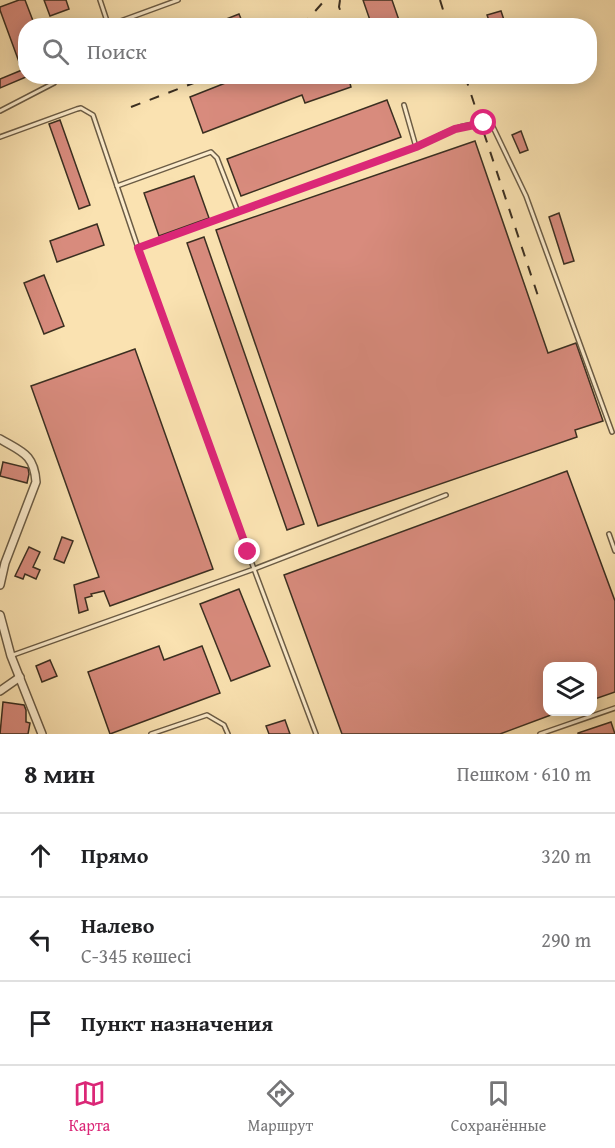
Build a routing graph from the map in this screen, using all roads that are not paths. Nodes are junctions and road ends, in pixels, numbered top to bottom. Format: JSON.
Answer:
{"nodes":[{"id":1,"x":100,"y":0,"type":"edge"},
{"id":2,"x":178,"y":0,"type":"edge"},
{"id":3,"x":105,"y":18,"type":"edge"},
{"id":4,"x":127,"y":18,"type":"edge"},
{"id":5,"x":52,"y":84,"type":"edge"},
{"id":6,"x":404,"y":105,"type":"dead end"},
{"id":7,"x":0,"y":111,"type":"edge"},
{"id":8,"x":0,"y":137,"type":"edge"},
{"id":9,"x":416,"y":147,"type":"junction"},
{"id":10,"x":117,"y":186,"type":"junction"},
{"id":11,"x":238,"y":212,"type":"junction"},
{"id":12,"x":138,"y":248,"type":"junction"},
{"id":13,"x":612,"y":432,"type":"dead end"},
{"id":14,"x":0,"y":439,"type":"edge"},
{"id":15,"x":446,"y":495,"type":"dead end"},
{"id":16,"x":609,"y":534,"type":"dead end"},
{"id":17,"x":615,"y":551,"type":"edge"},
{"id":18,"x":254,"y":569,"type":"junction"},
{"id":19,"x":0,"y":583,"type":"edge"},
{"id":20,"x":0,"y":615,"type":"edge"},
{"id":21,"x":11,"y":656,"type":"junction"},
{"id":22,"x":20,"y":677,"type":"junction"},
{"id":23,"x":0,"y":692,"type":"edge"},
{"id":24,"x":615,"y":708,"type":"edge"},
{"id":25,"x":42,"y":734,"type":"edge"},
{"id":26,"x":151,"y":734,"type":"edge"},
{"id":27,"x":228,"y":734,"type":"edge"},
{"id":28,"x":316,"y":734,"type":"edge"},
{"id":29,"x":540,"y":734,"type":"edge"}],
"edges":[{"from":1,"to":3,"type":"lane"},
{"from":2,"to":4,"type":"lane"},
{"from":5,"to":7,"type":"lane"},
{"from":6,"to":9,"type":"lane"},
{"from":8,"to":10,"type":"lane"},
{"from":9,"to":11,"type":"lane"},
{"from":9,"to":13,"type":"lane"},
{"from":10,"to":11,"type":"lane"},
{"from":10,"to":12,"type":"lane"},
{"from":11,"to":12,"type":"lane"},
{"from":12,"to":18,"type":"lane"},
{"from":14,"to":19,"type":"street"},
{"from":15,"to":18,"type":"lane"},
{"from":16,"to":17,"type":"lane"},
{"from":18,"to":21,"type":"lane"},
{"from":18,"to":28,"type":"lane"},
{"from":20,"to":21,"type":"street"},
{"from":21,"to":22,"type":"street"},
{"from":22,"to":23,"type":"street"},
{"from":22,"to":25,"type":"street"},
{"from":24,"to":29,"type":"lane"},
{"from":26,"to":27,"type":"lane"}]}
